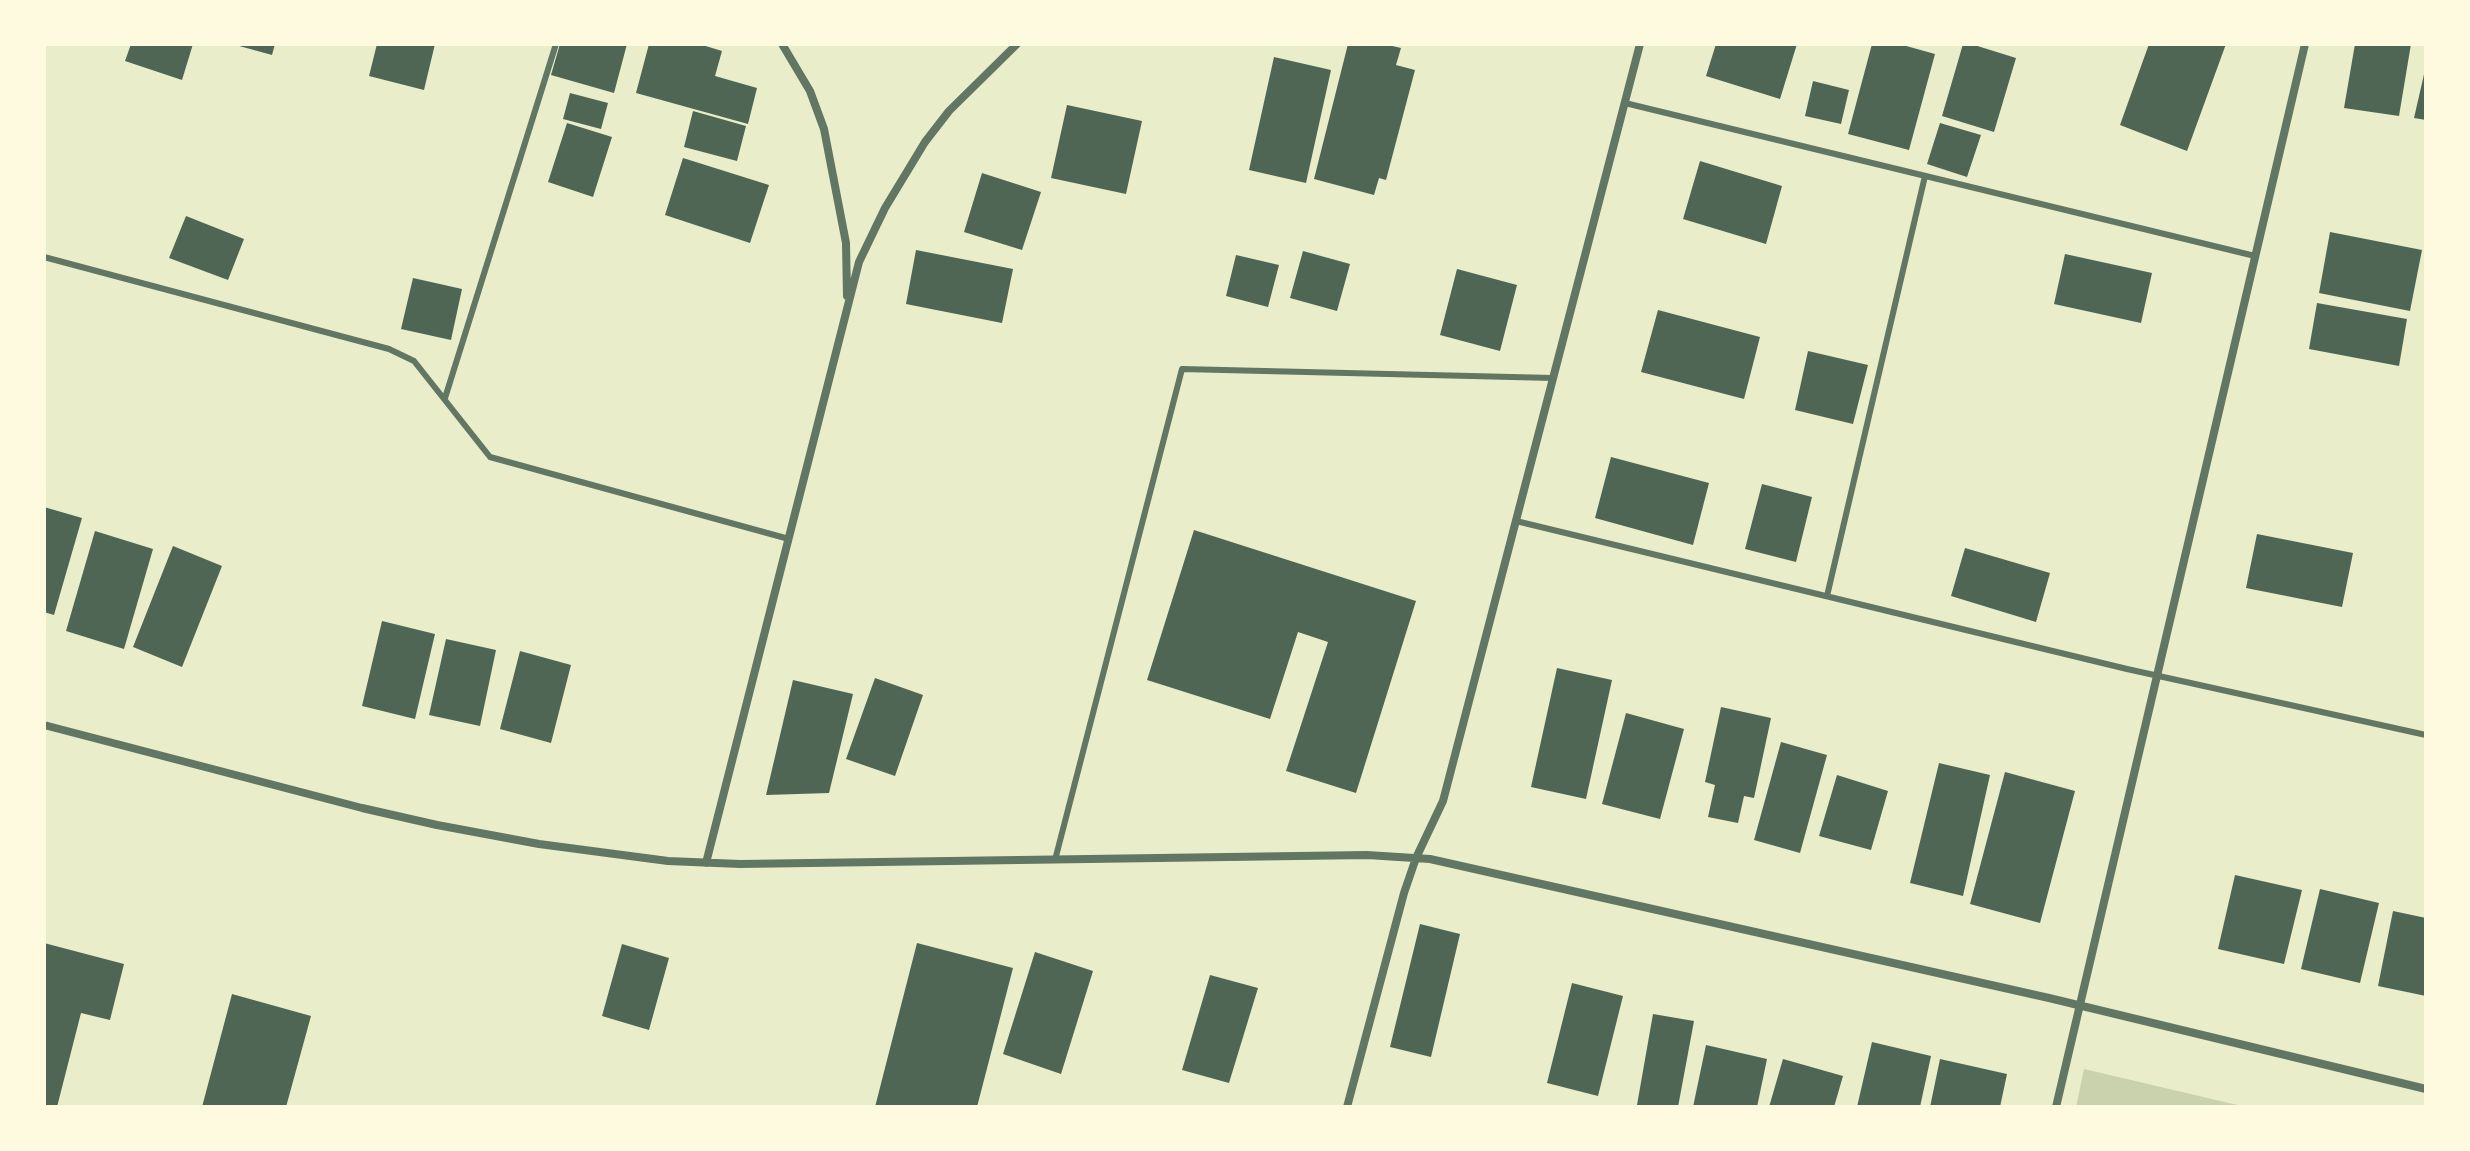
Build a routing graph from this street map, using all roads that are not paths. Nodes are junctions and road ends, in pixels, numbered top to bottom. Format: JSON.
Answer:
{"nodes":[{"id":1,"x":556,"y":44,"type":"edge"},
{"id":2,"x":782,"y":44,"type":"edge"},
{"id":3,"x":1017,"y":44,"type":"edge"},
{"id":4,"x":1640,"y":44,"type":"edge"},
{"id":5,"x":2305,"y":44,"type":"edge"},
{"id":6,"x":1625,"y":103,"type":"junction"},
{"id":7,"x":1925,"y":176,"type":"junction"},
{"id":8,"x":2255,"y":256,"type":"junction"},
{"id":9,"x":44,"y":257,"type":"edge"},
{"id":10,"x":847,"y":309,"type":"junction"},
{"id":11,"x":1553,"y":378,"type":"junction"},
{"id":12,"x":445,"y":398,"type":"junction"},
{"id":13,"x":1516,"y":521,"type":"junction"},
{"id":14,"x":789,"y":539,"type":"junction"},
{"id":15,"x":1827,"y":596,"type":"junction"},
{"id":16,"x":2157,"y":676,"type":"junction"},
{"id":17,"x":44,"y":725,"type":"edge"},
{"id":18,"x":2426,"y":735,"type":"edge"},
{"id":19,"x":1416,"y":858,"type":"junction"},
{"id":20,"x":1055,"y":860,"type":"junction"},
{"id":21,"x":706,"y":863,"type":"junction"},
{"id":22,"x":2079,"y":1005,"type":"junction"},
{"id":23,"x":2426,"y":1089,"type":"edge"},
{"id":24,"x":1347,"y":1107,"type":"edge"},
{"id":25,"x":2056,"y":1107,"type":"edge"}],
"edges":[{"from":1,"to":12,"type":"lane"},
{"from":2,"to":10,"type":"street"},
{"from":3,"to":10,"type":"street"},
{"from":4,"to":6,"type":"street"},
{"from":5,"to":8,"type":"street"},
{"from":6,"to":7,"type":"lane"},
{"from":6,"to":11,"type":"street"},
{"from":7,"to":8,"type":"lane"},
{"from":7,"to":15,"type":"lane"},
{"from":8,"to":16,"type":"street"},
{"from":9,"to":12,"type":"lane"},
{"from":10,"to":14,"type":"street"},
{"from":11,"to":13,"type":"street"},
{"from":11,"to":20,"type":"lane"},
{"from":12,"to":14,"type":"lane"},
{"from":13,"to":15,"type":"lane"},
{"from":13,"to":19,"type":"street"},
{"from":14,"to":21,"type":"street"},
{"from":15,"to":16,"type":"lane"},
{"from":16,"to":18,"type":"lane"},
{"from":16,"to":22,"type":"street"},
{"from":17,"to":21,"type":"street"},
{"from":19,"to":20,"type":"street"},
{"from":19,"to":22,"type":"street"},
{"from":19,"to":24,"type":"street"},
{"from":20,"to":21,"type":"street"},
{"from":22,"to":23,"type":"street"},
{"from":22,"to":25,"type":"street"}]}
